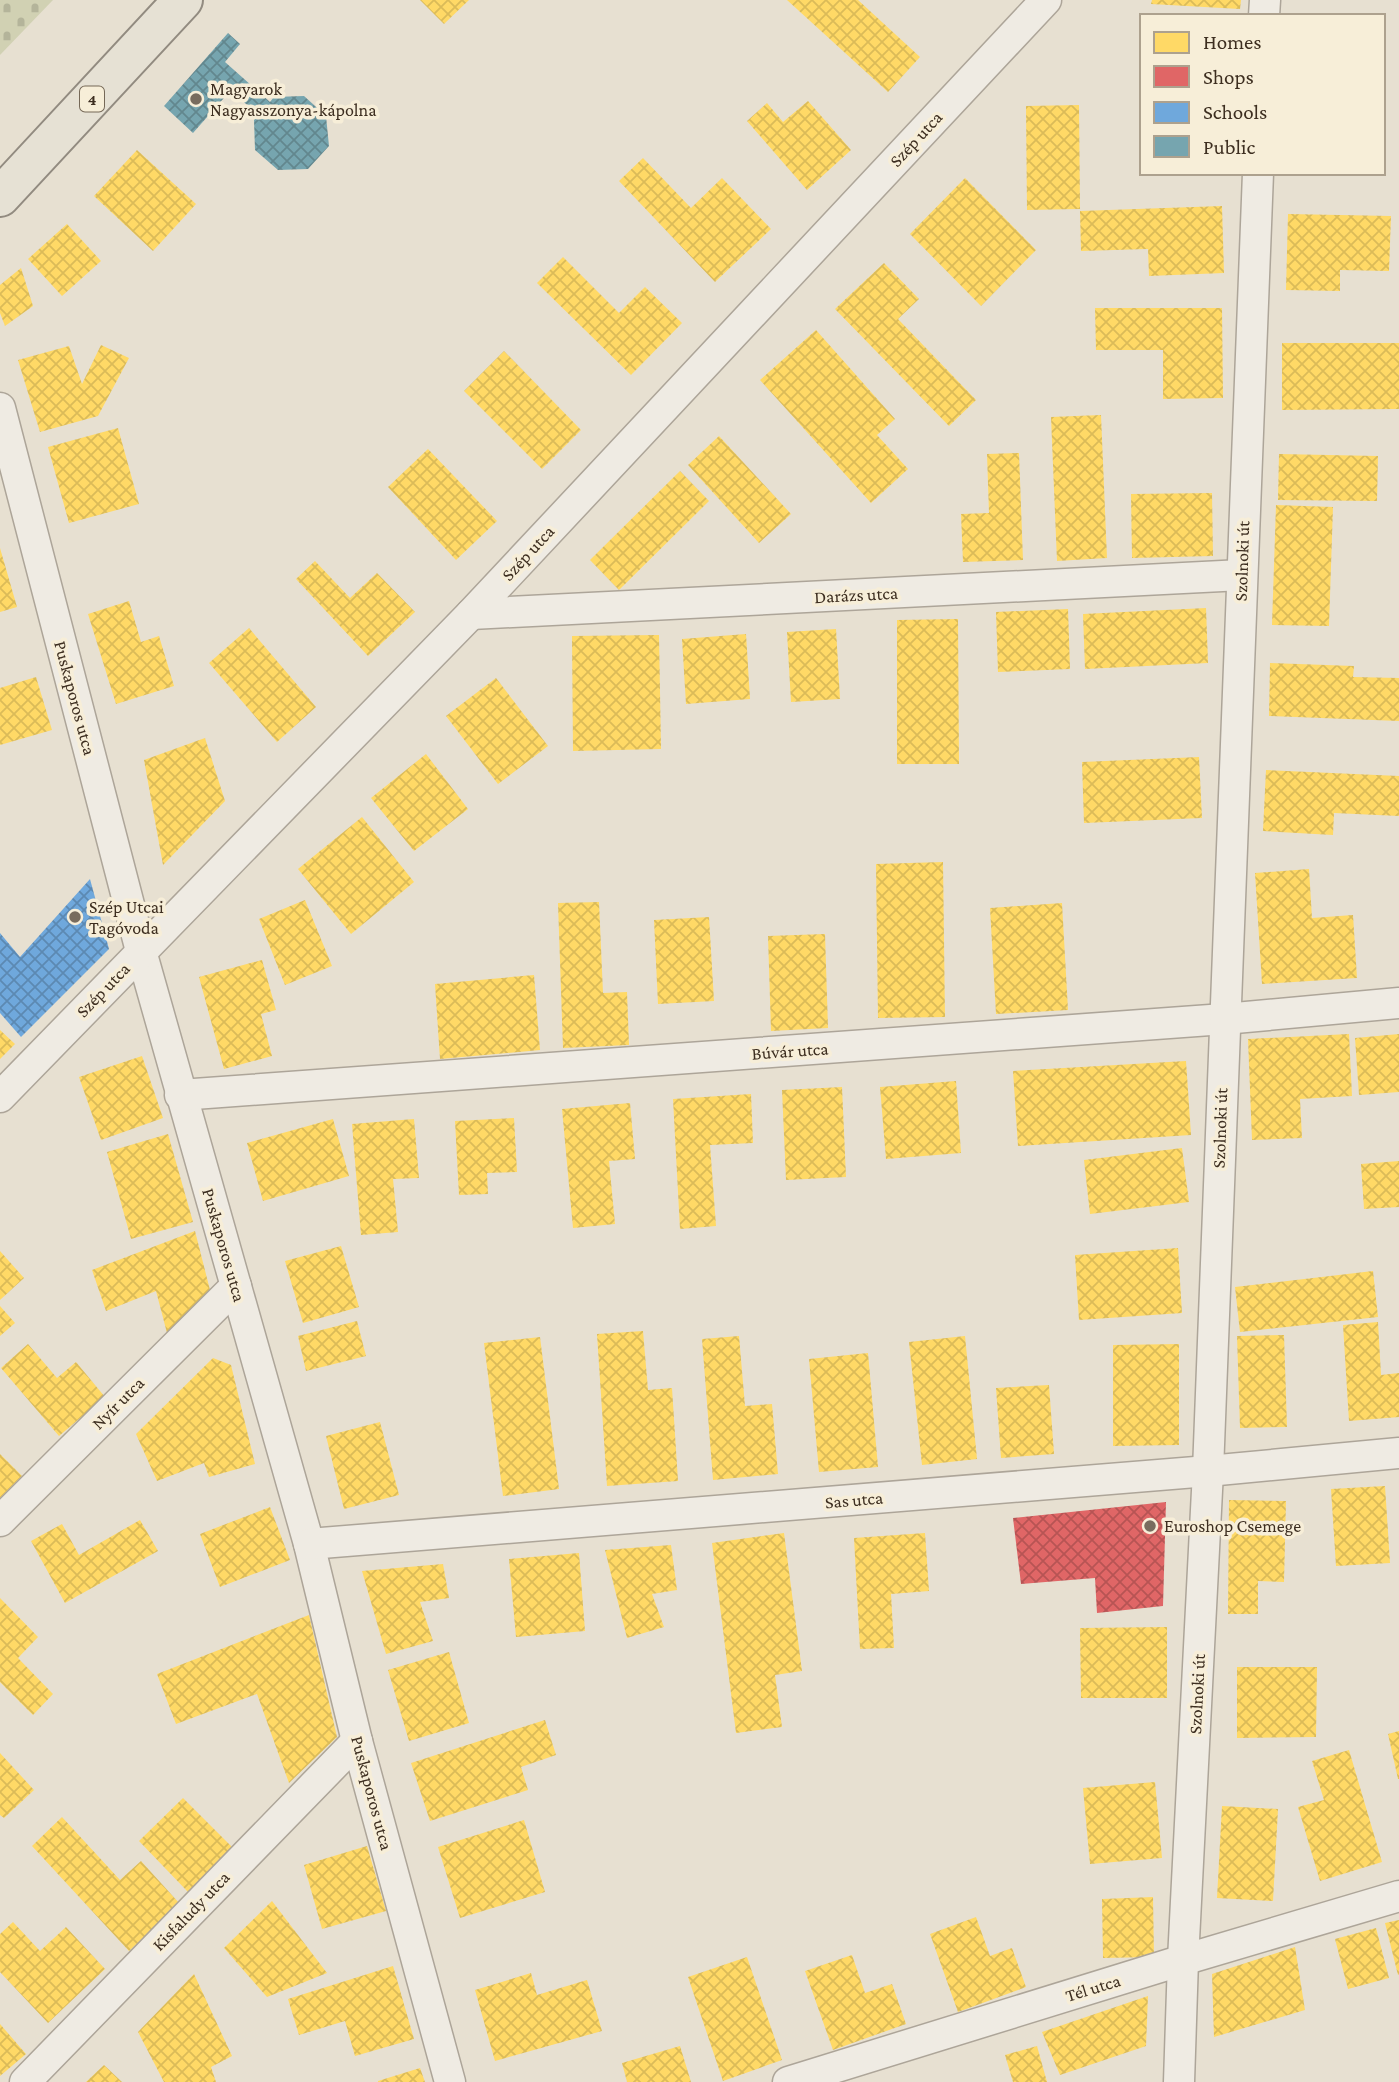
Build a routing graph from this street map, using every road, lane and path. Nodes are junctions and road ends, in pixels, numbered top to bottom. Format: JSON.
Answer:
{"nodes":[{"id":1,"x":183,"y":0,"type":"edge"},
{"id":2,"x":1046,"y":0,"type":"edge"},
{"id":3,"x":1258,"y":175,"type":"edge"},
{"id":4,"x":0,"y":197,"type":"edge"},
{"id":5,"x":0,"y":408,"type":"edge"},
{"id":6,"x":1242,"y":575,"type":"junction"},
{"id":7,"x":471,"y":614,"type":"junction"},
{"id":8,"x":141,"y":950,"type":"junction"},
{"id":9,"x":1399,"y":1003,"type":"edge"},
{"id":10,"x":1224,"y":1019,"type":"junction"},
{"id":11,"x":180,"y":1095,"type":"junction"},
{"id":12,"x":0,"y":1097,"type":"edge"},
{"id":13,"x":236,"y":1286,"type":"junction"},
{"id":14,"x":1399,"y":1453,"type":"edge"},
{"id":15,"x":1208,"y":1471,"type":"junction"},
{"id":16,"x":0,"y":1521,"type":"edge"},
{"id":17,"x":309,"y":1544,"type":"junction"},
{"id":18,"x":357,"y":1741,"type":"junction"},
{"id":19,"x":1399,"y":1896,"type":"edge"},
{"id":20,"x":1182,"y":1960,"type":"junction"},
{"id":21,"x":25,"y":2082,"type":"edge"},
{"id":22,"x":450,"y":2082,"type":"edge"},
{"id":23,"x":788,"y":2082,"type":"edge"},
{"id":24,"x":1179,"y":2082,"type":"edge"}],
"edges":[{"from":1,"to":4,"type":"main road","number":"4"},
{"from":2,"to":7,"type":"street","name":"Szép utca"},
{"from":3,"to":6,"type":"street","name":"Szolnoki út"},
{"from":5,"to":8,"type":"street","name":"Puskaporos utca"},
{"from":6,"to":7,"type":"street","name":"Darázs utca"},
{"from":6,"to":10,"type":"street","name":"Szolnoki út"},
{"from":7,"to":8,"type":"street","name":"Szép utca"},
{"from":8,"to":11,"type":"street","name":"Puskaporos utca"},
{"from":8,"to":12,"type":"street","name":"Szép utca"},
{"from":9,"to":10,"type":"street","name":"Búvár utca"},
{"from":10,"to":11,"type":"street","name":"Búvár utca"},
{"from":10,"to":15,"type":"street","name":"Szolnoki út"},
{"from":11,"to":13,"type":"street","name":"Puskaporos utca"},
{"from":13,"to":16,"type":"street","name":"Nyír utca"},
{"from":13,"to":17,"type":"street","name":"Puskaporos utca"},
{"from":14,"to":15,"type":"street","name":"Sas utca"},
{"from":15,"to":17,"type":"street","name":"Sas utca"},
{"from":15,"to":20,"type":"street","name":"Szolnoki út"},
{"from":17,"to":18,"type":"street","name":"Puskaporos utca"},
{"from":18,"to":21,"type":"street","name":"Kisfaludy utca"},
{"from":18,"to":22,"type":"street","name":"Puskaporos utca"},
{"from":19,"to":20,"type":"street","name":"Tél utca"},
{"from":20,"to":23,"type":"street","name":"Tél utca"},
{"from":20,"to":24,"type":"street","name":"Szolnoki út"}]}
